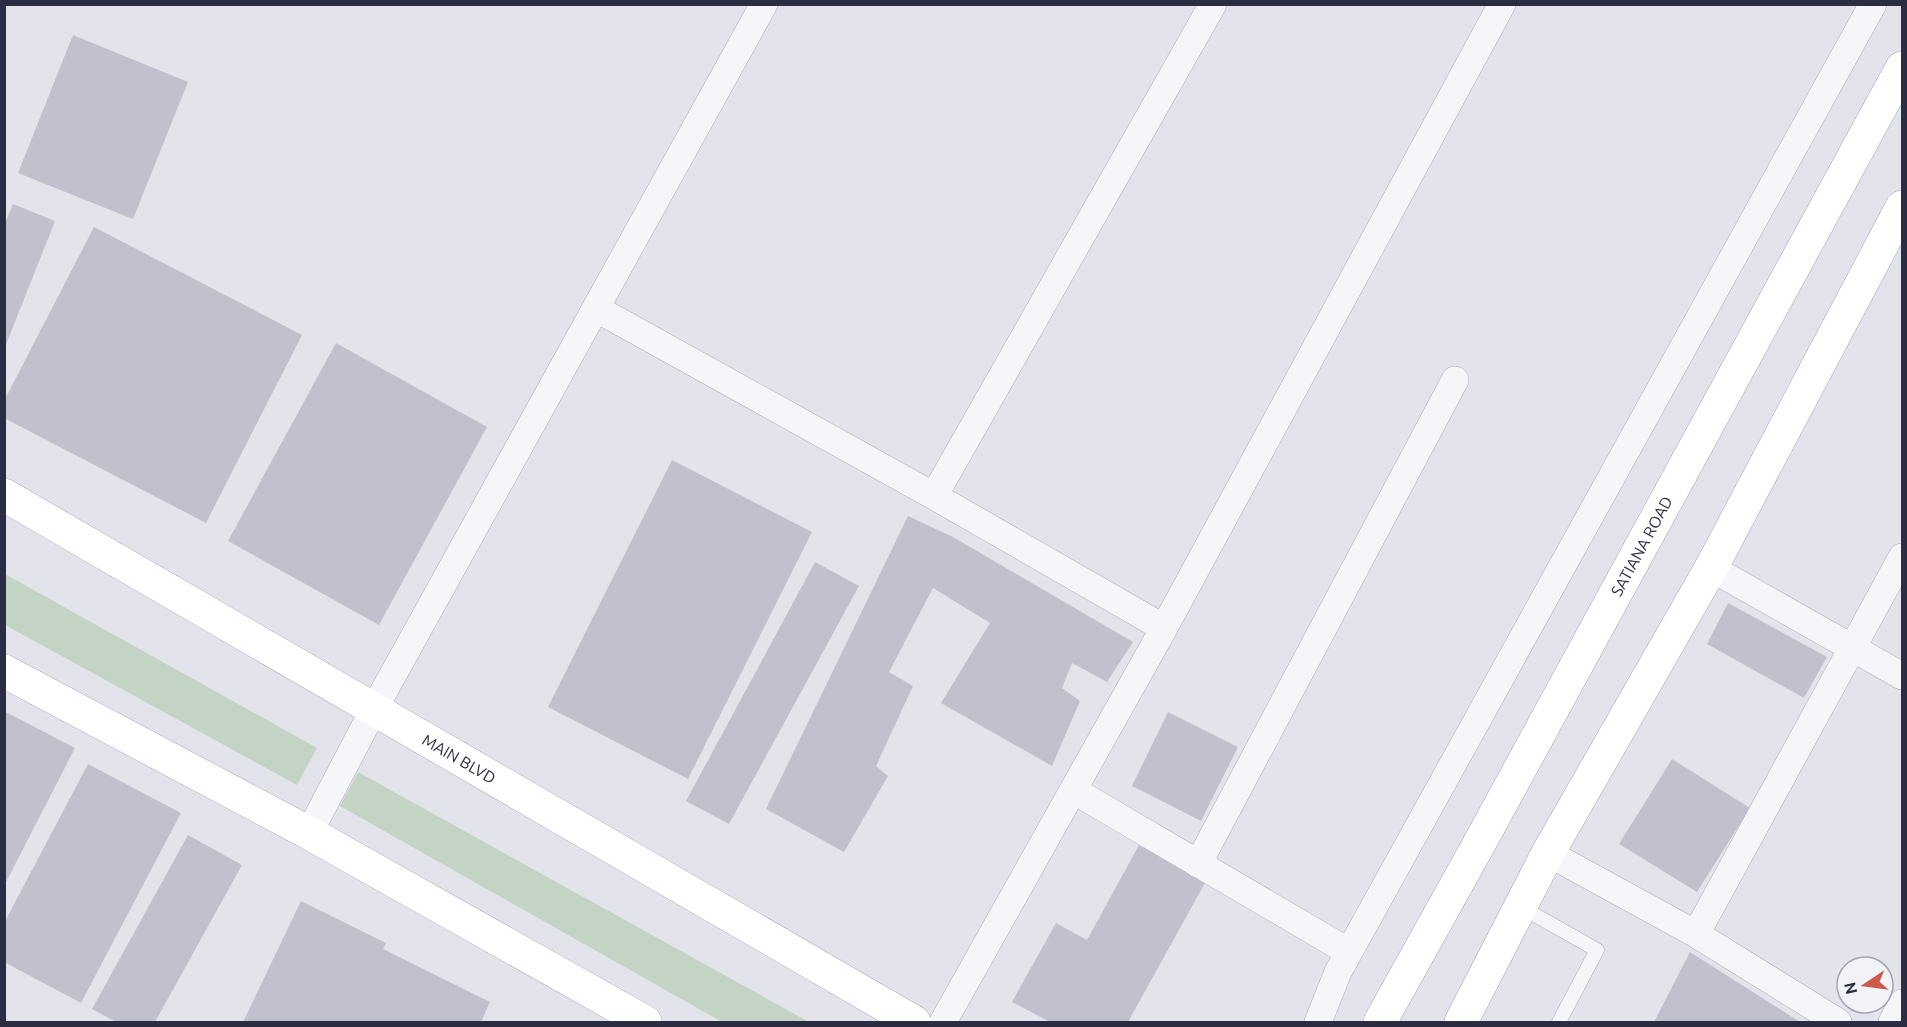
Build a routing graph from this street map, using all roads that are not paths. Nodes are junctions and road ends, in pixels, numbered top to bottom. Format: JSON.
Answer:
{"nodes":[{"id":1,"x":764,"y":4,"type":"edge"},
{"id":2,"x":1213,"y":4,"type":"edge"},
{"id":3,"x":1502,"y":4,"type":"edge"},
{"id":4,"x":1873,"y":4,"type":"edge"},
{"id":5,"x":1902,"y":68,"type":"edge"},
{"id":6,"x":1902,"y":207,"type":"edge"},
{"id":7,"x":597,"y":309,"type":"junction"},
{"id":8,"x":1455,"y":380,"type":"dead end"},
{"id":9,"x":4,"y":495,"type":"edge"},
{"id":10,"x":934,"y":496,"type":"junction"},
{"id":11,"x":1902,"y":557,"type":"edge"},
{"id":12,"x":1711,"y":568,"type":"junction"},
{"id":13,"x":1164,"y":628,"type":"junction"},
{"id":14,"x":1852,"y":649,"type":"junction"},
{"id":15,"x":4,"y":671,"type":"edge"},
{"id":16,"x":1902,"y":676,"type":"edge"},
{"id":17,"x":374,"y":709,"type":"junction"},
{"id":18,"x":1073,"y":790,"type":"junction"},
{"id":19,"x":309,"y":833,"type":"junction"},
{"id":20,"x":1548,"y":853,"type":"junction"},
{"id":21,"x":1198,"y":864,"type":"junction"},
{"id":22,"x":1521,"y":906,"type":"junction"},
{"id":23,"x":1696,"y":934,"type":"junction"},
{"id":24,"x":1349,"y":952,"type":"junction"},
{"id":25,"x":1902,"y":1003,"type":"edge"},
{"id":26,"x":1380,"y":1020,"type":"edge"},
{"id":27,"x":645,"y":1023,"type":"edge"},
{"id":28,"x":914,"y":1023,"type":"edge"},
{"id":29,"x":943,"y":1023,"type":"edge"},
{"id":30,"x":1318,"y":1023,"type":"edge"},
{"id":31,"x":1461,"y":1023,"type":"edge"},
{"id":32,"x":1559,"y":1023,"type":"edge"},
{"id":33,"x":1838,"y":1023,"type":"edge"},
{"id":34,"x":1892,"y":1023,"type":"edge"}],
"edges":[{"from":1,"to":7,"type":"street"},
{"from":2,"to":10,"type":"street"},
{"from":3,"to":13,"type":"street"},
{"from":4,"to":24,"type":"street"},
{"from":5,"to":26,"type":"main road","name":"SATIANA ROAD"},
{"from":6,"to":12,"type":"main road"},
{"from":7,"to":10,"type":"street"},
{"from":7,"to":17,"type":"street"},
{"from":8,"to":21,"type":"street"},
{"from":9,"to":17,"type":"main road","name":"MAIN BLVD"},
{"from":10,"to":13,"type":"street"},
{"from":11,"to":14,"type":"street"},
{"from":12,"to":14,"type":"street"},
{"from":12,"to":20,"type":"main road"},
{"from":13,"to":18,"type":"street"},
{"from":14,"to":16,"type":"street"},
{"from":14,"to":23,"type":"street"},
{"from":15,"to":19,"type":"main road"},
{"from":17,"to":19,"type":"street"},
{"from":17,"to":28,"type":"main road","name":"MAIN BLVD"},
{"from":18,"to":21,"type":"street"},
{"from":18,"to":29,"type":"street"},
{"from":19,"to":27,"type":"main road"},
{"from":20,"to":22,"type":"main road"},
{"from":20,"to":23,"type":"street"},
{"from":21,"to":24,"type":"street"},
{"from":22,"to":31,"type":"main road"},
{"from":22,"to":32,"type":"lane"},
{"from":23,"to":33,"type":"street"},
{"from":24,"to":30,"type":"street"},
{"from":25,"to":34,"type":"street"}]}
